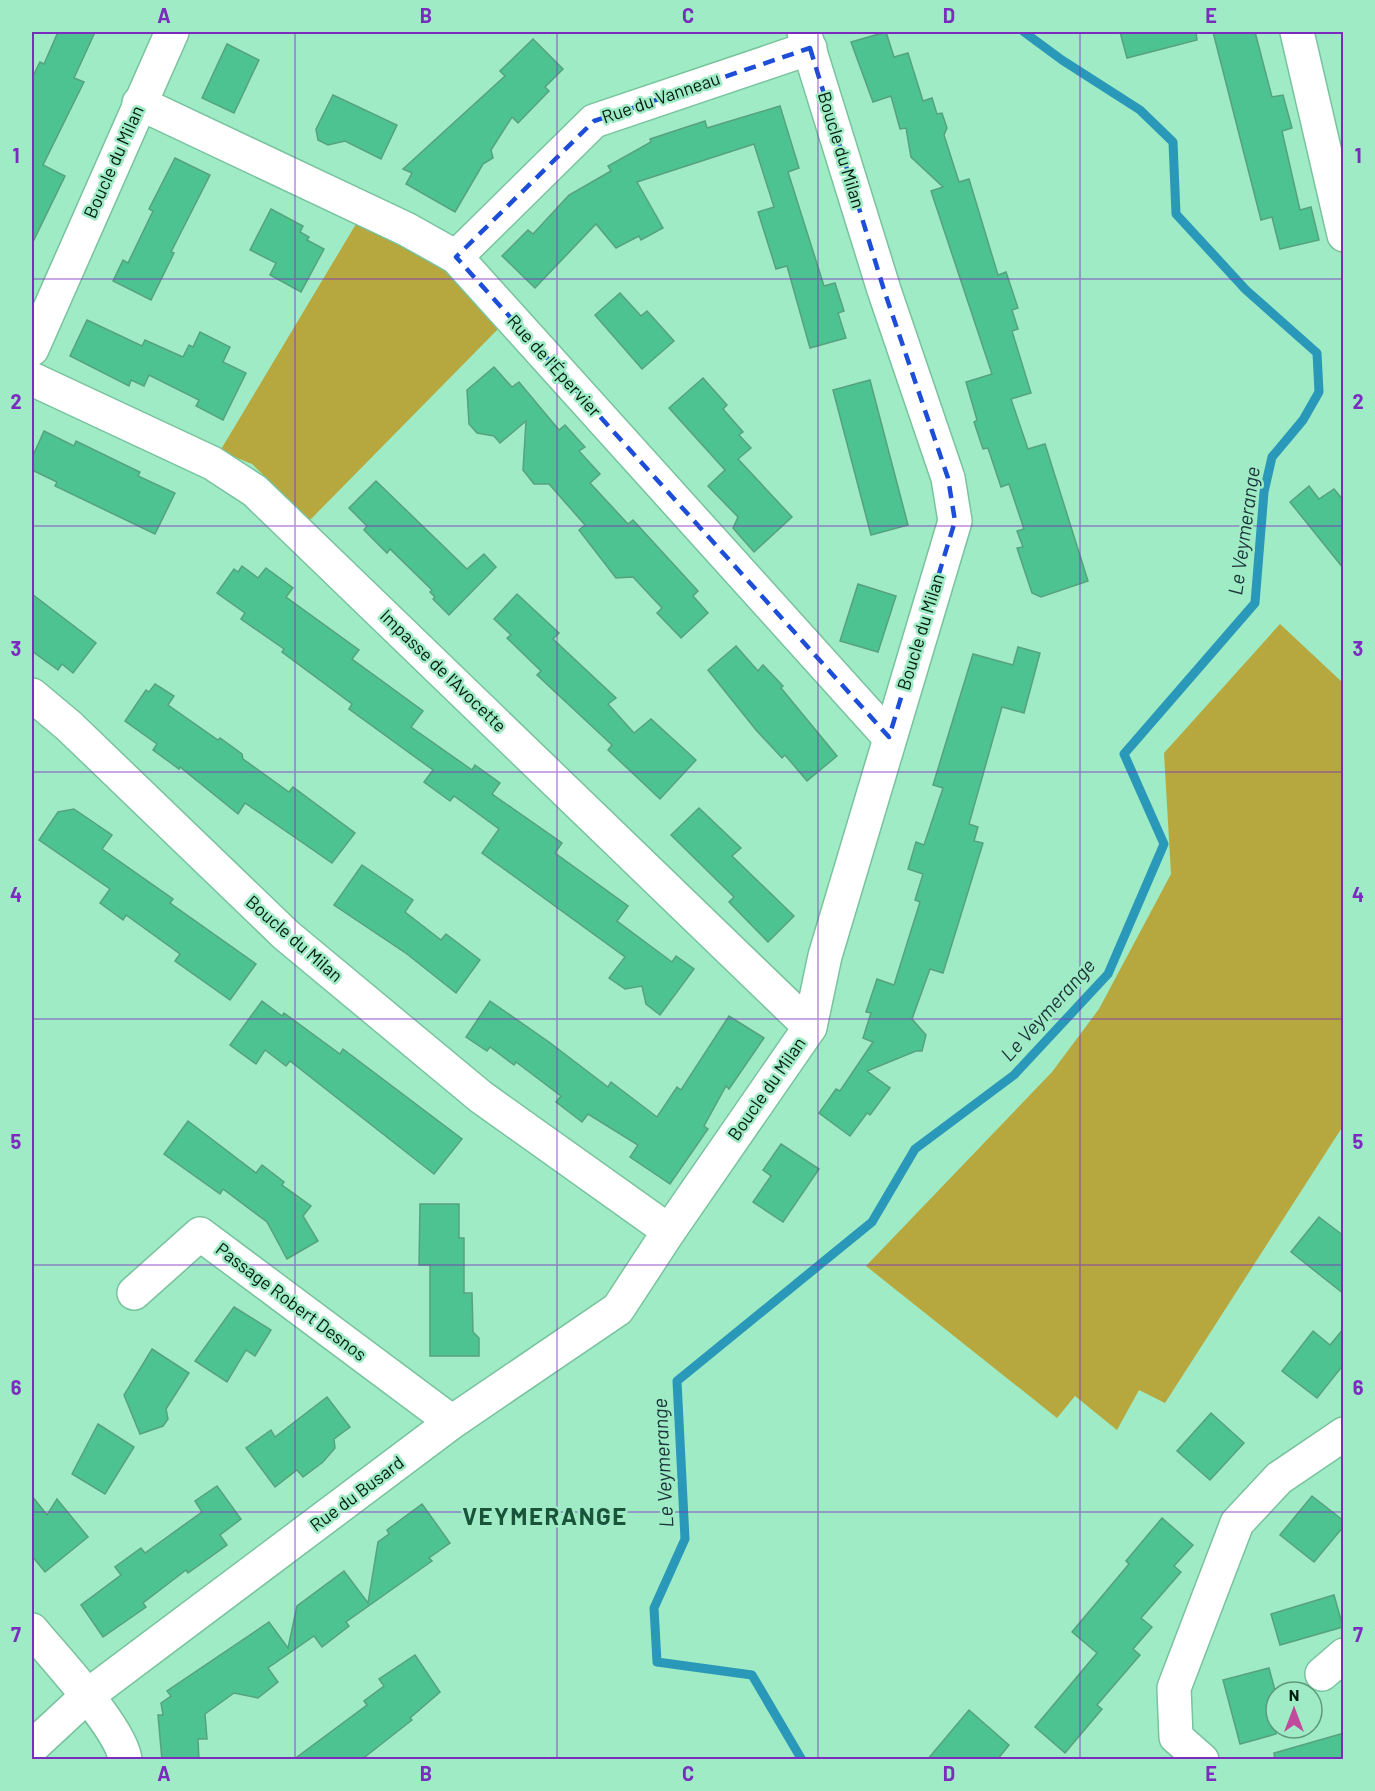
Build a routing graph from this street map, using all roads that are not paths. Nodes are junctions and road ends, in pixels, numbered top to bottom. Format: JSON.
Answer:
{"nodes":[{"id":1,"x":172,"y":32,"type":"edge"},
{"id":2,"x":1297,"y":32,"type":"edge"},
{"id":3,"x":807,"y":40,"type":"edge"},
{"id":4,"x":139,"y":103,"type":"junction"},
{"id":5,"x":1344,"y":235,"type":"edge"},
{"id":6,"x":456,"y":257,"type":"junction"},
{"id":7,"x":44,"y":288,"type":"edge"},
{"id":8,"x":32,"y":349,"type":"edge"},
{"id":9,"x":32,"y":378,"type":"edge"},
{"id":10,"x":32,"y":696,"type":"edge"},
{"id":11,"x":889,"y":737,"type":"junction"},
{"id":12,"x":810,"y":1027,"type":"junction"},
{"id":13,"x":669,"y":1231,"type":"junction"},
{"id":14,"x":134,"y":1293,"type":"dead end"},
{"id":15,"x":452,"y":1422,"type":"junction"},
{"id":16,"x":1344,"y":1434,"type":"edge"},
{"id":17,"x":32,"y":1630,"type":"edge"},
{"id":18,"x":87,"y":1696,"type":"junction"},
{"id":19,"x":32,"y":1747,"type":"edge"},
{"id":20,"x":124,"y":1760,"type":"edge"},
{"id":21,"x":1202,"y":1760,"type":"edge"}],
"edges":[{"from":1,"to":4,"type":"street","name":"Boucle du Milan"},
{"from":2,"to":5,"type":"street"},
{"from":3,"to":6,"type":"street","name":"Rue du Vanneau"},
{"from":3,"to":11,"type":"street","name":"Boucle du Milan"},
{"from":4,"to":6,"type":"street","name":"Rue de l'Épervier"},
{"from":4,"to":7,"type":"street","name":"Boucle du Milan"},
{"from":6,"to":11,"type":"street","name":"Rue de l'Épervier"},
{"from":7,"to":8,"type":"street","name":"Boucle du Milan"},
{"from":9,"to":12,"type":"street","name":"Impasse de l'Avocette"},
{"from":10,"to":13,"type":"street","name":"Boucle du Milan"},
{"from":11,"to":12,"type":"street","name":"Boucle du Milan"},
{"from":12,"to":13,"type":"street","name":"Boucle du Milan"},
{"from":13,"to":15,"type":"street","name":"Rue du Busard"},
{"from":14,"to":15,"type":"street","name":"Passage Robert Desnos"},
{"from":15,"to":18,"type":"street","name":"Rue du Busard"},
{"from":16,"to":21,"type":"street"},
{"from":17,"to":18,"type":"street"},
{"from":18,"to":19,"type":"street","name":"Rue du Busard"},
{"from":18,"to":20,"type":"street"}]}
